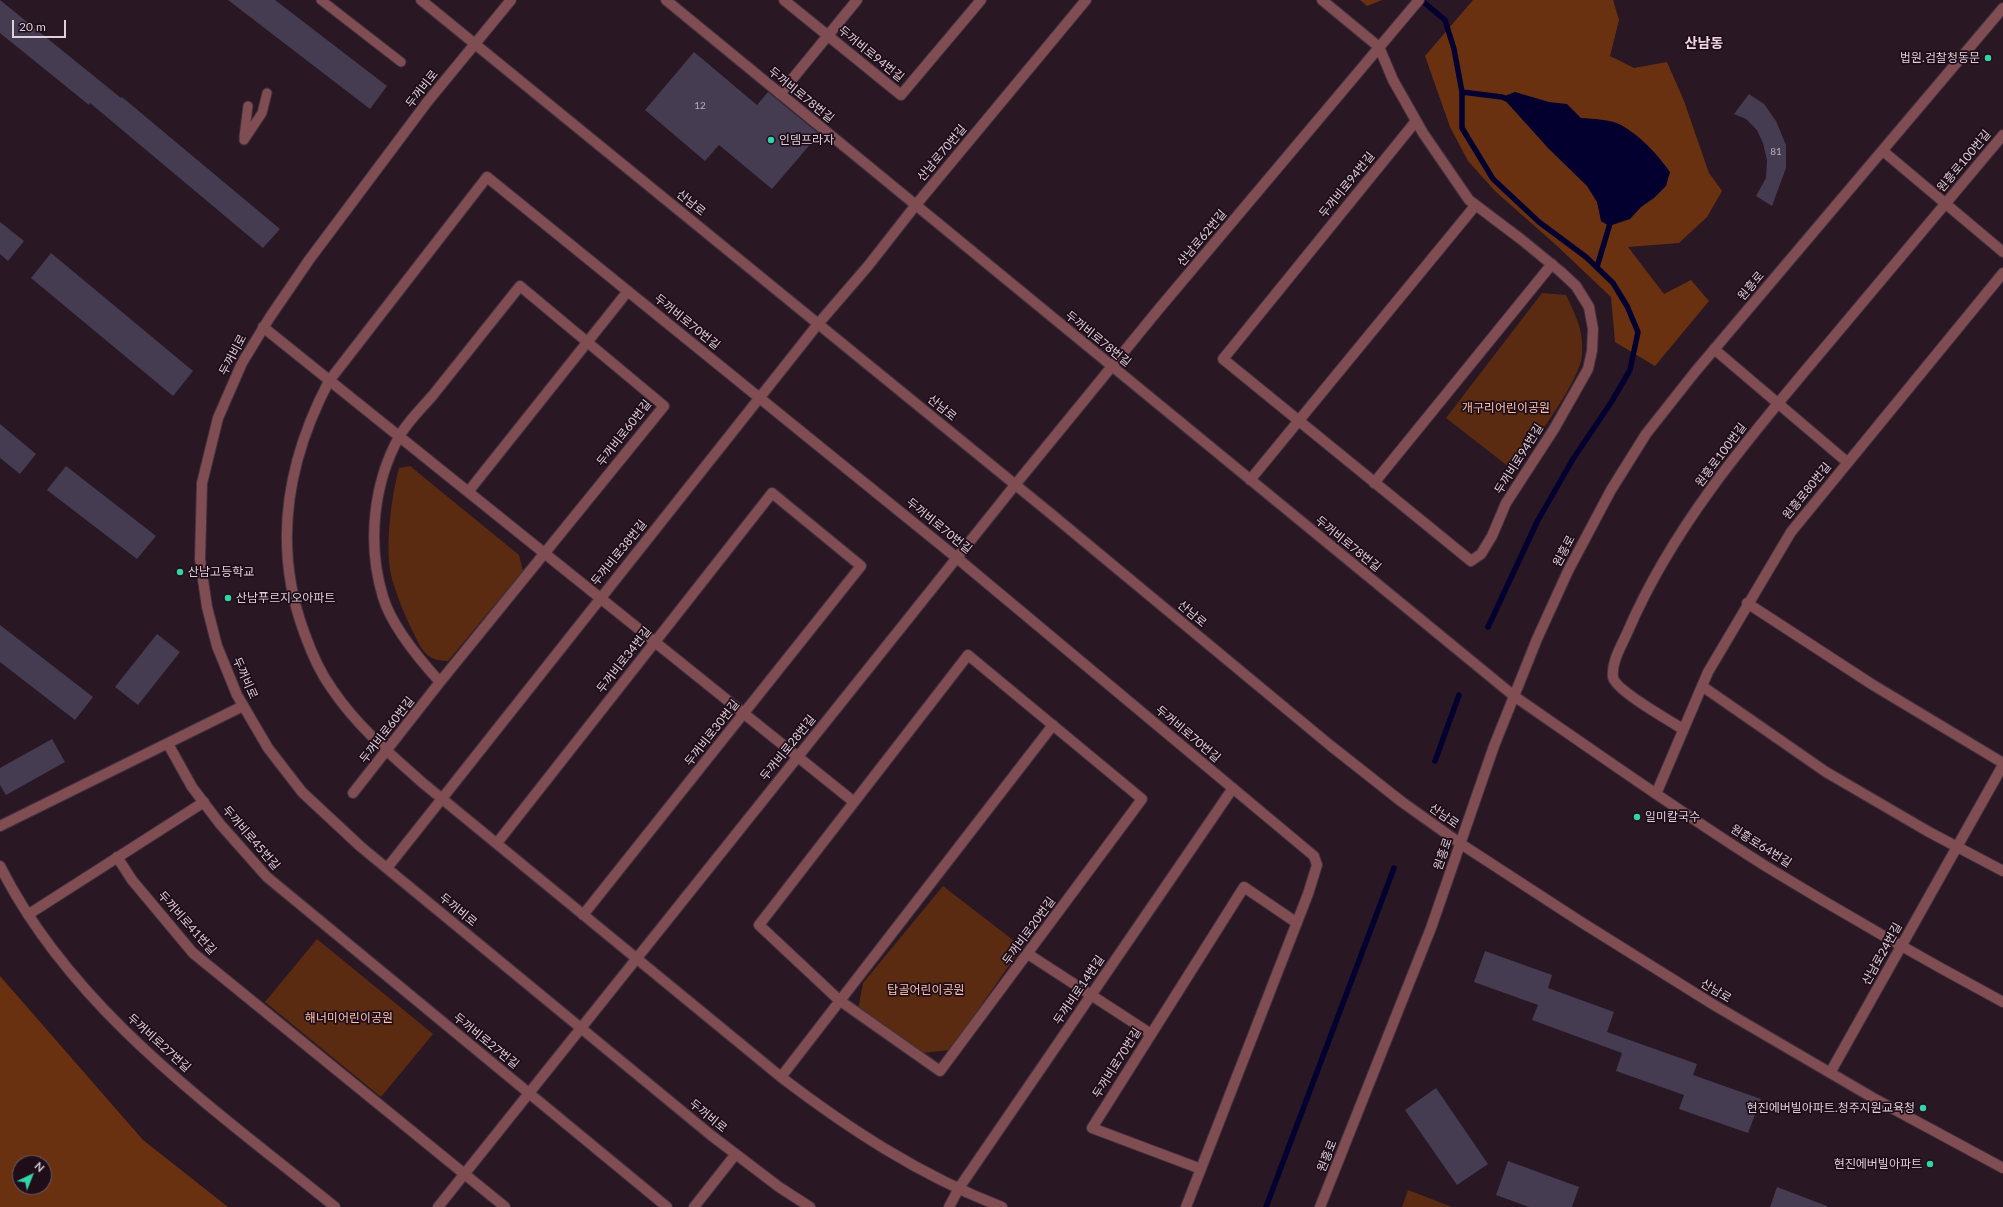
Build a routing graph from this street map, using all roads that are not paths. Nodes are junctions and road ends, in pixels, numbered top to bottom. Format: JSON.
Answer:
{"nodes":[{"id":1,"x":321,"y":0,"type":"edge"},
{"id":2,"x":422,"y":0,"type":"edge"},
{"id":3,"x":511,"y":0,"type":"edge"},
{"id":4,"x":666,"y":0,"type":"edge"},
{"id":5,"x":784,"y":0,"type":"edge"},
{"id":6,"x":857,"y":0,"type":"edge"},
{"id":7,"x":981,"y":0,"type":"edge"},
{"id":8,"x":1086,"y":0,"type":"edge"},
{"id":9,"x":1322,"y":0,"type":"edge"},
{"id":10,"x":1418,"y":0,"type":"edge"},
{"id":11,"x":2003,"y":8,"type":"edge"},
{"id":12,"x":828,"y":36,"type":"junction"},
{"id":13,"x":476,"y":43,"type":"junction"},
{"id":14,"x":1380,"y":47,"type":"junction"},
{"id":15,"x":401,"y":62,"type":"dead end"},
{"id":16,"x":268,"y":93,"type":"dead end"},
{"id":17,"x":780,"y":94,"type":"junction"},
{"id":18,"x":248,"y":106,"type":"dead end"},
{"id":19,"x":1416,"y":120,"type":"junction"},
{"id":20,"x":2003,"y":135,"type":"edge"},
{"id":21,"x":1883,"y":151,"type":"junction"},
{"id":22,"x":1945,"y":204,"type":"junction"},
{"id":23,"x":916,"y":206,"type":"junction"},
{"id":24,"x":1475,"y":206,"type":"junction"},
{"id":25,"x":2003,"y":252,"type":"edge"},
{"id":26,"x":1552,"y":264,"type":"junction"},
{"id":27,"x":2003,"y":273,"type":"edge"},
{"id":28,"x":628,"y":291,"type":"junction"},
{"id":29,"x":818,"y":324,"type":"junction"},
{"id":30,"x":263,"y":327,"type":"junction"},
{"id":31,"x":587,"y":342,"type":"junction"},
{"id":32,"x":1714,"y":350,"type":"junction"},
{"id":33,"x":1112,"y":367,"type":"junction"},
{"id":34,"x":329,"y":381,"type":"junction"},
{"id":35,"x":760,"y":397,"type":"junction"},
{"id":36,"x":1778,"y":403,"type":"junction"},
{"id":37,"x":1299,"y":421,"type":"junction"},
{"id":38,"x":399,"y":436,"type":"junction"},
{"id":39,"x":1847,"y":462,"type":"junction"},
{"id":40,"x":1250,"y":480,"type":"junction"},
{"id":41,"x":1374,"y":483,"type":"junction"},
{"id":42,"x":1015,"y":485,"type":"junction"},
{"id":43,"x":468,"y":492,"type":"junction"},
{"id":44,"x":772,"y":493,"type":"joint"},
{"id":45,"x":545,"y":553,"type":"junction"},
{"id":46,"x":957,"y":558,"type":"junction"},
{"id":47,"x":600,"y":598,"type":"junction"},
{"id":48,"x":1747,"y":603,"type":"junction"},
{"id":49,"x":655,"y":642,"type":"junction"},
{"id":50,"x":440,"y":682,"type":"junction"},
{"id":51,"x":1702,"y":686,"type":"junction"},
{"id":52,"x":1514,"y":696,"type":"junction"},
{"id":53,"x":243,"y":706,"type":"junction"},
{"id":54,"x":744,"y":714,"type":"junction"},
{"id":55,"x":1053,"y":725,"type":"junction"},
{"id":56,"x":1683,"y":729,"type":"junction"},
{"id":57,"x":168,"y":744,"type":"junction"},
{"id":58,"x":387,"y":751,"type":"junction"},
{"id":59,"x":798,"y":757,"type":"junction"},
{"id":60,"x":2003,"y":764,"type":"edge"},
{"id":61,"x":1233,"y":788,"type":"junction"},
{"id":62,"x":353,"y":793,"type":"dead end"},
{"id":63,"x":1656,"y":794,"type":"junction"},
{"id":64,"x":442,"y":798,"type":"junction"},
{"id":65,"x":204,"y":802,"type":"junction"},
{"id":66,"x":854,"y":802,"type":"junction"},
{"id":67,"x":0,"y":826,"type":"edge"},
{"id":68,"x":497,"y":843,"type":"junction"},
{"id":69,"x":1461,"y":844,"type":"junction"},
{"id":70,"x":1957,"y":847,"type":"junction"},
{"id":71,"x":117,"y":858,"type":"junction"},
{"id":72,"x":0,"y":866,"type":"edge"},
{"id":73,"x":387,"y":868,"type":"junction"},
{"id":74,"x":2003,"y":871,"type":"edge"},
{"id":75,"x":29,"y":914,"type":"junction"},
{"id":76,"x":583,"y":915,"type":"junction"},
{"id":77,"x":1297,"y":923,"type":"junction"},
{"id":78,"x":334,"y":933,"type":"joint"},
{"id":79,"x":1902,"y":946,"type":"junction"},
{"id":80,"x":1028,"y":954,"type":"junction"},
{"id":81,"x":637,"y":959,"type":"junction"},
{"id":82,"x":1091,"y":995,"type":"junction"},
{"id":83,"x":839,"y":1000,"type":"junction"},
{"id":84,"x":2003,"y":1002,"type":"edge"},
{"id":85,"x":581,"y":1028,"type":"junction"},
{"id":86,"x":1151,"y":1034,"type":"junction"},
{"id":87,"x":1830,"y":1073,"type":"junction"},
{"id":88,"x":781,"y":1077,"type":"junction"},
{"id":89,"x":530,"y":1093,"type":"junction"},
{"id":90,"x":735,"y":1155,"type":"junction"},
{"id":91,"x":2003,"y":1168,"type":"edge"},
{"id":92,"x":1201,"y":1170,"type":"junction"},
{"id":93,"x":465,"y":1174,"type":"junction"},
{"id":94,"x":959,"y":1188,"type":"junction"},
{"id":95,"x":335,"y":1207,"type":"edge"},
{"id":96,"x":438,"y":1207,"type":"edge"},
{"id":97,"x":505,"y":1207,"type":"edge"},
{"id":98,"x":667,"y":1207,"type":"edge"},
{"id":99,"x":694,"y":1207,"type":"edge"},
{"id":100,"x":810,"y":1207,"type":"edge"},
{"id":101,"x":949,"y":1207,"type":"edge"},
{"id":102,"x":1002,"y":1207,"type":"edge"},
{"id":103,"x":1186,"y":1207,"type":"edge"},
{"id":104,"x":1320,"y":1207,"type":"edge"}],
"edges":[{"from":1,"to":15,"type":"lane"},
{"from":2,"to":13,"type":"street","name":"산남로"},
{"from":3,"to":13,"type":"street","name":"두꺼비로"},
{"from":4,"to":17,"type":"street","name":"두꺼비로78번길"},
{"from":5,"to":12,"type":"street","name":"두꺼비로94번길"},
{"from":6,"to":12,"type":"street"},
{"from":7,"to":12,"type":"street","name":"두꺼비로94번길"},
{"from":8,"to":23,"type":"street","name":"산남로70번길"},
{"from":9,"to":14,"type":"street","name":"두꺼비로94번길"},
{"from":10,"to":14,"type":"street","name":"산남로62번길"},
{"from":11,"to":21,"type":"street","name":"원흥로"},
{"from":12,"to":17,"type":"street"},
{"from":13,"to":29,"type":"street","name":"산남로"},
{"from":13,"to":30,"type":"street","name":"두꺼비로"},
{"from":14,"to":19,"type":"street","name":"두꺼비로94번길"},
{"from":14,"to":33,"type":"street","name":"산남로62번길"},
{"from":16,"to":18,"type":"lane"},
{"from":17,"to":23,"type":"street","name":"두꺼비로78번길"},
{"from":19,"to":24,"type":"street","name":"두꺼비로94번길"},
{"from":19,"to":37,"type":"street","name":"두꺼비로94번길"},
{"from":20,"to":22,"type":"street","name":"원흥로100번길"},
{"from":21,"to":22,"type":"street"},
{"from":21,"to":32,"type":"street","name":"원흥로"},
{"from":22,"to":25,"type":"street","name":"원흥로100번길"},
{"from":22,"to":36,"type":"street","name":"원흥로100번길"},
{"from":23,"to":29,"type":"street","name":"산남로70번길"},
{"from":23,"to":33,"type":"street","name":"두꺼비로78번길"},
{"from":24,"to":26,"type":"street","name":"두꺼비로94번길"},
{"from":24,"to":37,"type":"street"},
{"from":26,"to":41,"type":"street"},
{"from":26,"to":41,"type":"street","name":"두꺼비로94번길"},
{"from":27,"to":39,"type":"street"},
{"from":28,"to":31,"type":"street"},
{"from":28,"to":34,"type":"street","name":"두꺼비로70번길"},
{"from":28,"to":35,"type":"street","name":"두꺼비로70번길"},
{"from":29,"to":35,"type":"street","name":"두꺼비로38번길"},
{"from":29,"to":42,"type":"street","name":"산남로"},
{"from":30,"to":34,"type":"street"},
{"from":30,"to":53,"type":"street","name":"두꺼비로"},
{"from":31,"to":38,"type":"street","name":"두꺼비로60번길"},
{"from":31,"to":43,"type":"street"},
{"from":31,"to":45,"type":"street","name":"두꺼비로60번길"},
{"from":32,"to":36,"type":"street","name":"원흥로80번길"},
{"from":32,"to":52,"type":"street","name":"원흥로"},
{"from":33,"to":40,"type":"street","name":"두꺼비로78번길"},
{"from":33,"to":42,"type":"street","name":"산남로62번길"},
{"from":34,"to":38,"type":"street"},
{"from":34,"to":58,"type":"street"},
{"from":35,"to":46,"type":"street","name":"두꺼비로70번길"},
{"from":35,"to":47,"type":"street","name":"두꺼비로38번길"},
{"from":36,"to":39,"type":"street","name":"원흥로80번길"},
{"from":36,"to":56,"type":"street","name":"원흥로100번길"},
{"from":37,"to":40,"type":"street"},
{"from":37,"to":41,"type":"street"},
{"from":38,"to":43,"type":"street"},
{"from":38,"to":50,"type":"street","name":"두꺼비로60번길"},
{"from":39,"to":48,"type":"street","name":"원흥로80번길"},
{"from":40,"to":52,"type":"street","name":"두꺼비로78번길"},
{"from":42,"to":46,"type":"street","name":"두꺼비로28번길"},
{"from":42,"to":69,"type":"street","name":"산남로"},
{"from":43,"to":45,"type":"street"},
{"from":44,"to":49,"type":"street","name":"두꺼비로34번길"},
{"from":44,"to":54,"type":"street","name":"두꺼비로30번길"},
{"from":45,"to":47,"type":"street"},
{"from":45,"to":50,"type":"street","name":"두꺼비로60번길"},
{"from":46,"to":59,"type":"street","name":"두꺼비로28번길"},
{"from":46,"to":61,"type":"street","name":"두꺼비로70번길"},
{"from":47,"to":49,"type":"street"},
{"from":47,"to":64,"type":"street","name":"두꺼비로38번길"},
{"from":48,"to":51,"type":"street","name":"원흥로80번길"},
{"from":48,"to":60,"type":"street","name":"산남로24번길"},
{"from":49,"to":54,"type":"street"},
{"from":49,"to":68,"type":"street","name":"두꺼비로34번길"},
{"from":50,"to":58,"type":"street","name":"두꺼비로60번길"},
{"from":51,"to":56,"type":"street","name":"원흥로80번길"},
{"from":51,"to":70,"type":"street"},
{"from":52,"to":63,"type":"street","name":"원흥로64번길"},
{"from":52,"to":69,"type":"street","name":"원흥로"},
{"from":53,"to":57,"type":"street"},
{"from":53,"to":73,"type":"street","name":"두꺼비로"},
{"from":54,"to":59,"type":"street"},
{"from":54,"to":76,"type":"street","name":"두꺼비로30번길"},
{"from":55,"to":66,"type":"street","name":"두꺼비로20번길"},
{"from":55,"to":80,"type":"street","name":"두꺼비로20번길"},
{"from":55,"to":83,"type":"street"},
{"from":56,"to":63,"type":"street","name":"원흥로80번길"},
{"from":57,"to":65,"type":"street","name":"두꺼비로45번길"},
{"from":57,"to":67,"type":"street"},
{"from":58,"to":62,"type":"street","name":"두꺼비로60번길"},
{"from":58,"to":64,"type":"street"},
{"from":59,"to":66,"type":"street"},
{"from":59,"to":81,"type":"street","name":"두꺼비로28번길"},
{"from":60,"to":70,"type":"street","name":"산남로24번길"},
{"from":61,"to":77,"type":"street","name":"두꺼비로70번길"},
{"from":61,"to":82,"type":"street","name":"두꺼비로14번길"},
{"from":63,"to":79,"type":"street","name":"원흥로64번길"},
{"from":64,"to":68,"type":"street"},
{"from":64,"to":73,"type":"street","name":"두꺼비로38번길"},
{"from":65,"to":71,"type":"street"},
{"from":65,"to":78,"type":"street","name":"두꺼비로45번길"},
{"from":66,"to":83,"type":"street","name":"두꺼비로20번길"},
{"from":68,"to":76,"type":"street"},
{"from":69,"to":87,"type":"street","name":"산남로"},
{"from":69,"to":104,"type":"street","name":"원흥로"},
{"from":70,"to":74,"type":"street"},
{"from":70,"to":79,"type":"street","name":"산남로24번길"},
{"from":71,"to":75,"type":"street"},
{"from":71,"to":93,"type":"street","name":"두꺼비로41번길"},
{"from":72,"to":75,"type":"street","name":"두꺼비로27번길"},
{"from":73,"to":85,"type":"street","name":"두꺼비로"},
{"from":75,"to":95,"type":"street","name":"두꺼비로27번길"},
{"from":76,"to":81,"type":"street"},
{"from":77,"to":86,"type":"street","name":"두꺼비로70번길"},
{"from":77,"to":92,"type":"street","name":"두꺼비로70번길"},
{"from":78,"to":89,"type":"street","name":"두꺼비로27번길"},
{"from":79,"to":84,"type":"street","name":"원흥로64번길"},
{"from":79,"to":87,"type":"street","name":"산남로24번길"},
{"from":80,"to":82,"type":"street"},
{"from":80,"to":83,"type":"street","name":"두꺼비로20번길"},
{"from":81,"to":85,"type":"street","name":"두꺼비로28번길"},
{"from":81,"to":88,"type":"street"},
{"from":82,"to":86,"type":"street"},
{"from":82,"to":94,"type":"street","name":"두꺼비로14번길"},
{"from":83,"to":88,"type":"street"},
{"from":85,"to":89,"type":"street"},
{"from":85,"to":90,"type":"street","name":"두꺼비로"},
{"from":86,"to":92,"type":"street","name":"두꺼비로70번길"},
{"from":87,"to":91,"type":"street","name":"산남로"},
{"from":88,"to":94,"type":"street"},
{"from":89,"to":93,"type":"street"},
{"from":89,"to":98,"type":"street","name":"두꺼비로27번길"},
{"from":90,"to":99,"type":"street"},
{"from":90,"to":100,"type":"street","name":"두꺼비로"},
{"from":92,"to":103,"type":"street","name":"두꺼비로70번길"},
{"from":93,"to":96,"type":"street"},
{"from":93,"to":97,"type":"street"},
{"from":94,"to":101,"type":"street","name":"두꺼비로14번길"},
{"from":94,"to":102,"type":"street"}]}
